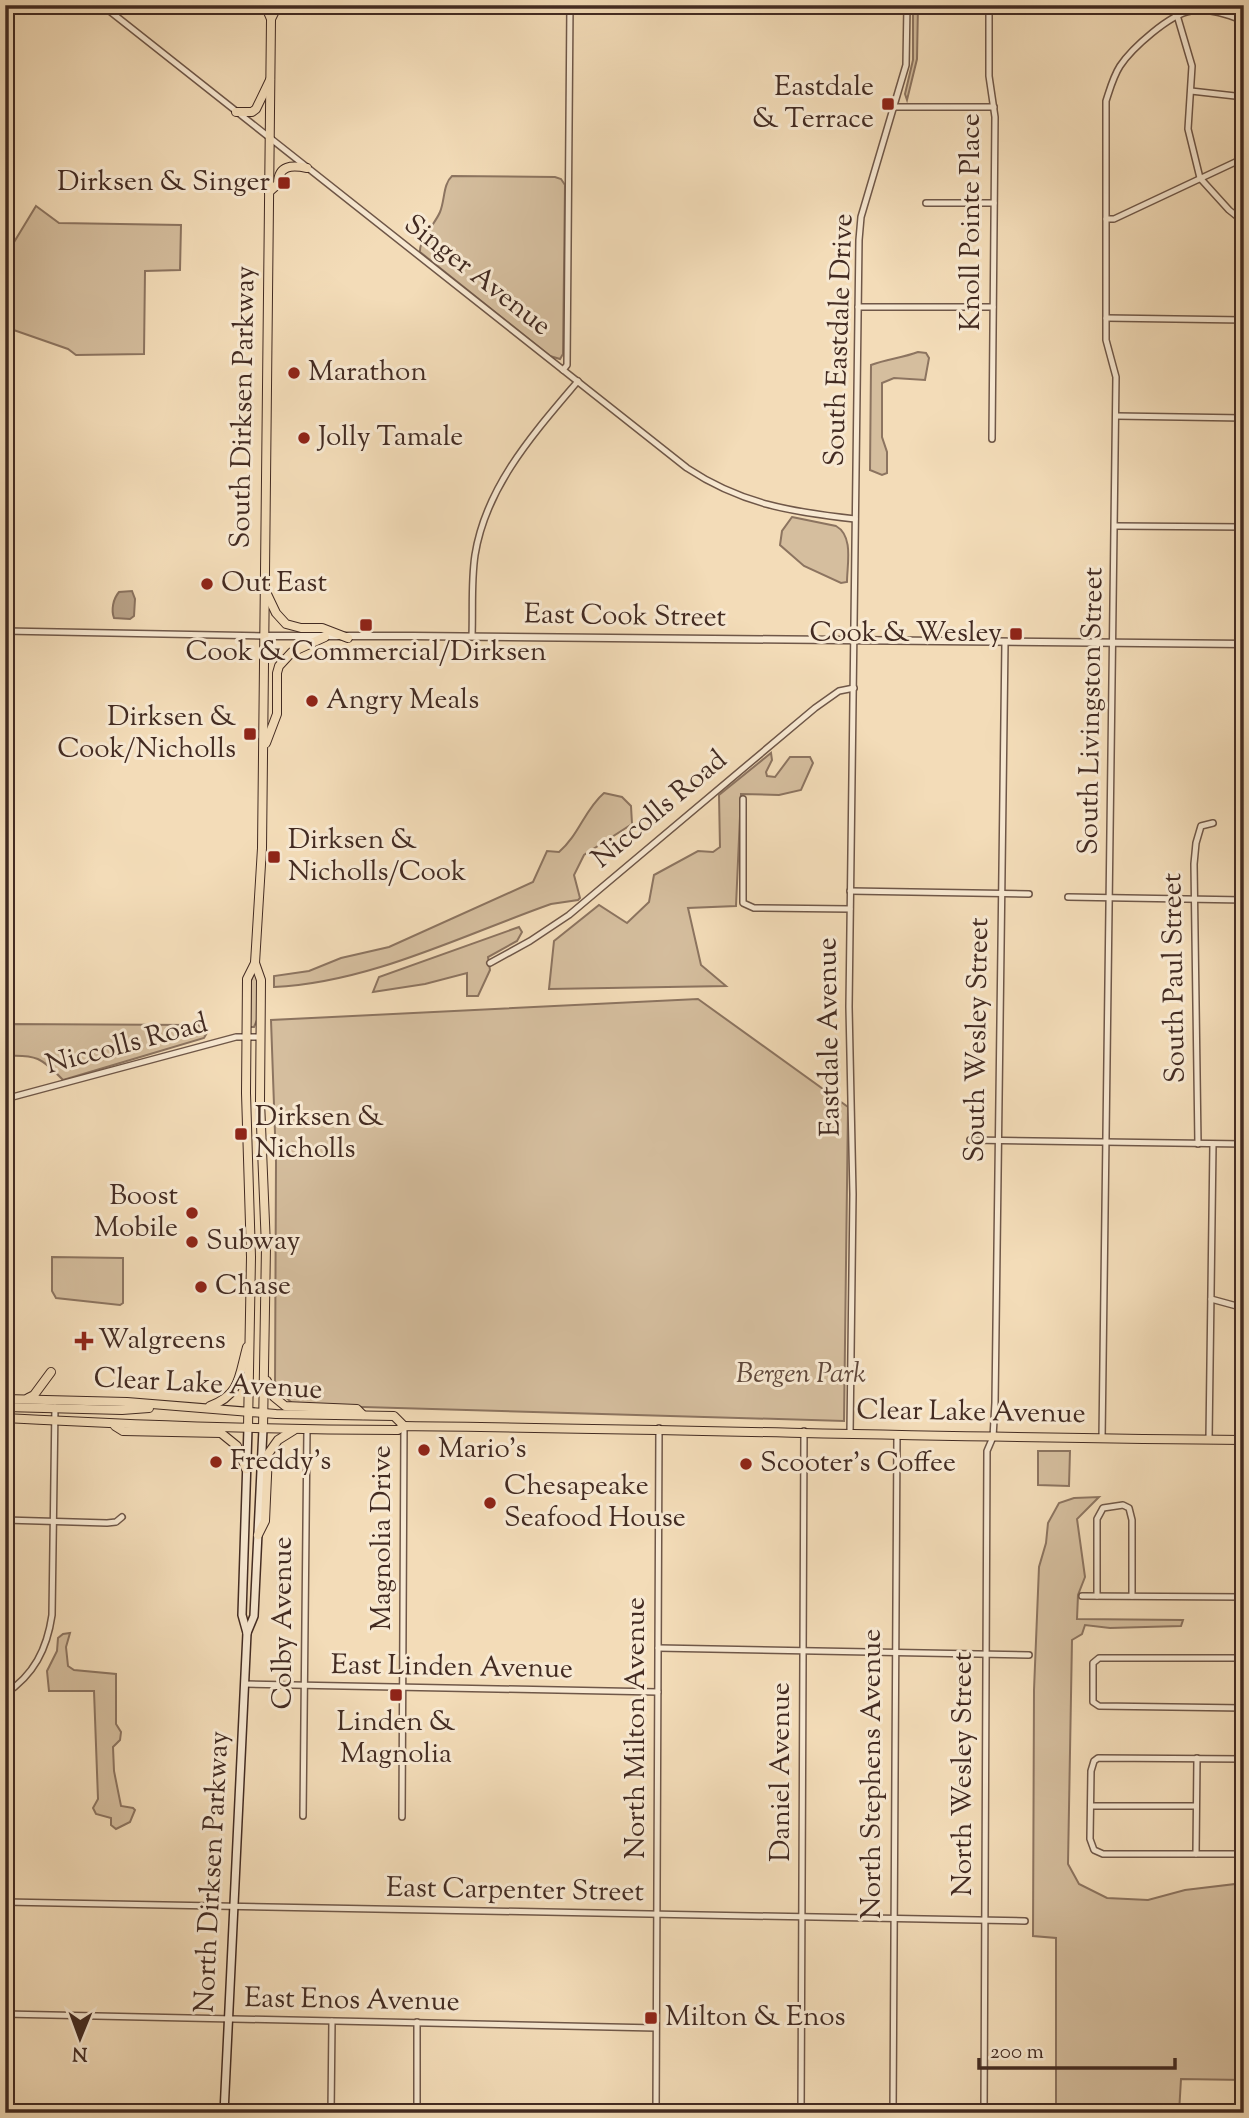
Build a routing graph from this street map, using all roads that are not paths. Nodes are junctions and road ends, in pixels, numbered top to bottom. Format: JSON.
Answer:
{"nodes":[{"id":1,"x":102,"y":5,"type":"edge"},
{"id":2,"x":265,"y":5,"type":"edge"},
{"id":3,"x":278,"y":5,"type":"edge"},
{"id":4,"x":570,"y":5,"type":"edge"},
{"id":5,"x":907,"y":5,"type":"edge"},
{"id":6,"x":989,"y":5,"type":"edge"},
{"id":7,"x":1174,"y":5,"type":"edge"},
{"id":8,"x":1177,"y":15,"type":"junction"},
{"id":9,"x":271,"y":19,"type":"junction"},
{"id":10,"x":1244,"y":21,"type":"edge"},
{"id":11,"x":272,"y":77,"type":"junction"},
{"id":12,"x":1191,"y":91,"type":"junction"},
{"id":13,"x":1244,"y":97,"type":"edge"},
{"id":14,"x":894,"y":107,"type":"junction"},
{"id":15,"x":994,"y":107,"type":"junction"},
{"id":16,"x":236,"y":112,"type":"junction"},
{"id":17,"x":270,"y":139,"type":"junction"},
{"id":18,"x":1244,"y":158,"type":"edge"},
{"id":19,"x":307,"y":168,"type":"junction"},
{"id":20,"x":1200,"y":177,"type":"junction"},
{"id":21,"x":269,"y":192,"type":"junction"},
{"id":22,"x":926,"y":203,"type":"dead end"},
{"id":23,"x":994,"y":203,"type":"junction"},
{"id":24,"x":1106,"y":219,"type":"junction"},
{"id":25,"x":1244,"y":222,"type":"edge"},
{"id":26,"x":858,"y":307,"type":"junction"},
{"id":27,"x":993,"y":307,"type":"junction"},
{"id":28,"x":1105,"y":318,"type":"junction"},
{"id":29,"x":1244,"y":320,"type":"edge"},
{"id":30,"x":563,"y":370,"type":"junction"},
{"id":31,"x":578,"y":381,"type":"junction"},
{"id":32,"x":1116,"y":416,"type":"junction"},
{"id":33,"x":1244,"y":418,"type":"edge"},
{"id":34,"x":992,"y":439,"type":"dead end"},
{"id":35,"x":855,"y":520,"type":"junction"},
{"id":36,"x":1115,"y":526,"type":"junction"},
{"id":37,"x":1244,"y":527,"type":"edge"},
{"id":38,"x":265,"y":590,"type":"junction"},
{"id":39,"x":5,"y":631,"type":"edge"},
{"id":40,"x":265,"y":636,"type":"junction"},
{"id":41,"x":472,"y":636,"type":"junction"},
{"id":42,"x":325,"y":637,"type":"junction"},
{"id":43,"x":348,"y":638,"type":"junction"},
{"id":44,"x":854,"y":641,"type":"junction"},
{"id":45,"x":1005,"y":642,"type":"junction"},
{"id":46,"x":1113,"y":643,"type":"junction"},
{"id":47,"x":1244,"y":644,"type":"edge"},
{"id":48,"x":853,"y":688,"type":"junction"},
{"id":49,"x":263,"y":749,"type":"junction"},
{"id":50,"x":743,"y":799,"type":"dead end"},
{"id":51,"x":1213,"y":823,"type":"dead end"},
{"id":52,"x":850,"y":891,"type":"junction"},
{"id":53,"x":1001,"y":894,"type":"junction"},
{"id":54,"x":1029,"y":894,"type":"dead end"},
{"id":55,"x":1068,"y":897,"type":"dead end"},
{"id":56,"x":1110,"y":898,"type":"junction"},
{"id":57,"x":1196,"y":900,"type":"junction"},
{"id":58,"x":1244,"y":900,"type":"edge"},
{"id":59,"x":850,"y":909,"type":"junction"},
{"id":60,"x":255,"y":963,"type":"junction"},
{"id":61,"x":490,"y":963,"type":"dead end"},
{"id":62,"x":247,"y":1037,"type":"junction"},
{"id":63,"x":260,"y":1037,"type":"junction"},
{"id":64,"x":5,"y":1100,"type":"edge"},
{"id":65,"x":998,"y":1139,"type":"junction"},
{"id":66,"x":970,"y":1140,"type":"dead end"},
{"id":67,"x":1107,"y":1142,"type":"junction"},
{"id":68,"x":1198,"y":1144,"type":"junction"},
{"id":69,"x":1213,"y":1144,"type":"junction"},
{"id":70,"x":1244,"y":1144,"type":"edge"},
{"id":71,"x":1211,"y":1299,"type":"junction"},
{"id":72,"x":1244,"y":1308,"type":"edge"},
{"id":73,"x":250,"y":1338,"type":"junction"},
{"id":74,"x":51,"y":1372,"type":"dead end"},
{"id":75,"x":265,"y":1373,"type":"junction"},
{"id":76,"x":5,"y":1399,"type":"edge"},
{"id":77,"x":24,"y":1400,"type":"junction"},
{"id":78,"x":264,"y":1401,"type":"joint"},
{"id":79,"x":55,"y":1404,"type":"junction"},
{"id":80,"x":5,"y":1407,"type":"edge"},
{"id":81,"x":205,"y":1408,"type":"junction"},
{"id":82,"x":249,"y":1411,"type":"junction"},
{"id":83,"x":264,"y":1413,"type":"junction"},
{"id":84,"x":363,"y":1415,"type":"junction"},
{"id":85,"x":5,"y":1419,"type":"edge"},
{"id":86,"x":55,"y":1421,"type":"junction"},
{"id":87,"x":113,"y":1424,"type":"junction"},
{"id":88,"x":404,"y":1426,"type":"junction"},
{"id":89,"x":248,"y":1428,"type":"junction"},
{"id":90,"x":659,"y":1428,"type":"junction"},
{"id":91,"x":263,"y":1429,"type":"junction"},
{"id":92,"x":294,"y":1430,"type":"junction"},
{"id":93,"x":307,"y":1430,"type":"junction"},
{"id":94,"x":804,"y":1431,"type":"junction"},
{"id":95,"x":850,"y":1433,"type":"junction"},
{"id":96,"x":897,"y":1435,"type":"junction"},
{"id":97,"x":993,"y":1437,"type":"junction"},
{"id":98,"x":1102,"y":1439,"type":"junction"},
{"id":99,"x":1209,"y":1439,"type":"junction"},
{"id":100,"x":1244,"y":1440,"type":"edge"},
{"id":101,"x":246,"y":1469,"type":"junction"},
{"id":102,"x":121,"y":1517,"type":"dead end"},
{"id":103,"x":5,"y":1520,"type":"edge"},
{"id":104,"x":54,"y":1521,"type":"junction"},
{"id":105,"x":258,"y":1535,"type":"junction"},
{"id":106,"x":1082,"y":1596,"type":"dead end"},
{"id":107,"x":1097,"y":1596,"type":"junction"},
{"id":108,"x":1132,"y":1596,"type":"junction"},
{"id":109,"x":1244,"y":1597,"type":"edge"},
{"id":110,"x":247,"y":1633,"type":"junction"},
{"id":111,"x":658,"y":1648,"type":"junction"},
{"id":112,"x":804,"y":1652,"type":"junction"},
{"id":113,"x":895,"y":1653,"type":"junction"},
{"id":114,"x":986,"y":1655,"type":"junction"},
{"id":115,"x":1029,"y":1655,"type":"dead end"},
{"id":116,"x":1244,"y":1658,"type":"edge"},
{"id":117,"x":245,"y":1684,"type":"junction"},
{"id":118,"x":304,"y":1685,"type":"junction"},
{"id":119,"x":404,"y":1687,"type":"junction"},
{"id":120,"x":657,"y":1692,"type":"junction"},
{"id":121,"x":5,"y":1694,"type":"edge"},
{"id":122,"x":1244,"y":1708,"type":"edge"},
{"id":123,"x":1197,"y":1758,"type":"junction"},
{"id":124,"x":1244,"y":1759,"type":"edge"},
{"id":125,"x":1091,"y":1806,"type":"junction"},
{"id":126,"x":1196,"y":1806,"type":"junction"},
{"id":127,"x":303,"y":1816,"type":"dead end"},
{"id":128,"x":402,"y":1817,"type":"dead end"},
{"id":129,"x":1196,"y":1853,"type":"junction"},
{"id":130,"x":1244,"y":1854,"type":"edge"},
{"id":131,"x":5,"y":1902,"type":"edge"},
{"id":132,"x":233,"y":1907,"type":"junction"},
{"id":133,"x":657,"y":1914,"type":"junction"},
{"id":134,"x":802,"y":1917,"type":"junction"},
{"id":135,"x":894,"y":1918,"type":"junction"},
{"id":136,"x":985,"y":1920,"type":"junction"},
{"id":137,"x":1025,"y":1921,"type":"dead end"},
{"id":138,"x":5,"y":2014,"type":"edge"},
{"id":139,"x":229,"y":2020,"type":"junction"},
{"id":140,"x":332,"y":2021,"type":"junction"},
{"id":141,"x":417,"y":2022,"type":"junction"},
{"id":142,"x":656,"y":2028,"type":"junction"},
{"id":143,"x":224,"y":2113,"type":"edge"},
{"id":144,"x":331,"y":2113,"type":"edge"},
{"id":145,"x":417,"y":2113,"type":"edge"},
{"id":146,"x":656,"y":2113,"type":"edge"},
{"id":147,"x":801,"y":2113,"type":"edge"},
{"id":148,"x":893,"y":2113,"type":"edge"},
{"id":149,"x":984,"y":2113,"type":"edge"}],
"edges":[{"from":1,"to":16,"type":"street","name":"Singer Avenue"},
{"from":2,"to":9,"type":"main road","name":"South Dirksen Parkway"},
{"from":3,"to":9,"type":"main road","name":"South Dirksen Parkway"},
{"from":4,"to":30,"type":"street"},
{"from":5,"to":14,"type":"street","name":"South Eastdale Drive"},
{"from":6,"to":15,"type":"street","name":"Knoll Pointe Place"},
{"from":7,"to":8,"type":"street"},
{"from":8,"to":10,"type":"street"},
{"from":8,"to":12,"type":"street"},
{"from":8,"to":24,"type":"street","name":"South Livingston Street"},
{"from":9,"to":11,"type":"main road","name":"South Dirksen Parkway"},
{"from":11,"to":16,"type":"main road"},
{"from":11,"to":17,"type":"main road","name":"South Dirksen Parkway"},
{"from":12,"to":13,"type":"street"},
{"from":12,"to":20,"type":"street"},
{"from":14,"to":15,"type":"street"},
{"from":14,"to":26,"type":"street","name":"South Eastdale Drive"},
{"from":15,"to":23,"type":"street","name":"Knoll Pointe Place"},
{"from":16,"to":17,"type":"street","name":"Singer Avenue"},
{"from":17,"to":19,"type":"street","name":"Singer Avenue"},
{"from":17,"to":21,"type":"main road","name":"South Dirksen Parkway"},
{"from":18,"to":20,"type":"street"},
{"from":19,"to":21,"type":"main road"},
{"from":19,"to":30,"type":"street","name":"Singer Avenue"},
{"from":20,"to":24,"type":"street"},
{"from":20,"to":25,"type":"street"},
{"from":21,"to":38,"type":"main road","name":"South Dirksen Parkway"},
{"from":22,"to":23,"type":"street"},
{"from":23,"to":27,"type":"street","name":"Knoll Pointe Place"},
{"from":24,"to":28,"type":"street","name":"South Livingston Street"},
{"from":26,"to":27,"type":"street"},
{"from":26,"to":35,"type":"street","name":"South Eastdale Drive"},
{"from":27,"to":34,"type":"street","name":"Knoll Pointe Place"},
{"from":28,"to":29,"type":"street"},
{"from":28,"to":32,"type":"street","name":"South Livingston Street"},
{"from":30,"to":31,"type":"street","name":"Singer Avenue"},
{"from":31,"to":35,"type":"street","name":"Singer Avenue"},
{"from":31,"to":41,"type":"street"},
{"from":32,"to":33,"type":"street"},
{"from":32,"to":36,"type":"street","name":"South Livingston Street"},
{"from":35,"to":44,"type":"street","name":"South Eastdale Drive"},
{"from":36,"to":37,"type":"street"},
{"from":36,"to":46,"type":"street","name":"South Livingston Street"},
{"from":38,"to":40,"type":"main road","name":"South Dirksen Parkway"},
{"from":38,"to":43,"type":"main road"},
{"from":39,"to":40,"type":"street","name":"East Cook Street"},
{"from":40,"to":42,"type":"street","name":"East Cook Street"},
{"from":40,"to":49,"type":"main road","name":"South Dirksen Parkway"},
{"from":41,"to":43,"type":"street","name":"East Cook Street"},
{"from":41,"to":44,"type":"street","name":"East Cook Street"},
{"from":42,"to":43,"type":"street","name":"East Cook Street"},
{"from":42,"to":49,"type":"main road"},
{"from":44,"to":45,"type":"street","name":"East Cook Street"},
{"from":44,"to":48,"type":"street","name":"Eastdale Avenue"},
{"from":45,"to":46,"type":"street","name":"East Cook Street"},
{"from":45,"to":53,"type":"street","name":"South Wesley Street"},
{"from":46,"to":47,"type":"street","name":"East Cook Street"},
{"from":46,"to":56,"type":"street","name":"South Livingston Street"},
{"from":48,"to":52,"type":"street","name":"Eastdale Avenue"},
{"from":48,"to":61,"type":"street","name":"Niccolls Road"},
{"from":49,"to":60,"type":"main road","name":"South Dirksen Parkway"},
{"from":50,"to":59,"type":"street"},
{"from":51,"to":57,"type":"street","name":"South Paul Street"},
{"from":52,"to":53,"type":"street"},
{"from":52,"to":59,"type":"street","name":"Eastdale Avenue"},
{"from":53,"to":54,"type":"street"},
{"from":53,"to":65,"type":"street","name":"South Wesley Street"},
{"from":55,"to":56,"type":"street"},
{"from":56,"to":57,"type":"street"},
{"from":56,"to":67,"type":"street","name":"South Livingston Street"},
{"from":57,"to":58,"type":"street"},
{"from":57,"to":68,"type":"street","name":"South Paul Street"},
{"from":59,"to":95,"type":"street","name":"Eastdale Avenue"},
{"from":60,"to":62,"type":"main road","name":"South Dirksen Parkway"},
{"from":60,"to":63,"type":"main road","name":"South Dirksen Parkway"},
{"from":62,"to":63,"type":"street","name":"Niccolls Road"},
{"from":62,"to":64,"type":"street","name":"Niccolls Road"},
{"from":62,"to":73,"type":"main road","name":"South Dirksen Parkway"},
{"from":63,"to":75,"type":"main road","name":"South Dirksen Parkway"},
{"from":65,"to":66,"type":"street"},
{"from":65,"to":67,"type":"street"},
{"from":65,"to":97,"type":"street","name":"South Wesley Street"},
{"from":67,"to":68,"type":"street"},
{"from":67,"to":98,"type":"street","name":"South Livingston Street"},
{"from":68,"to":69,"type":"street"},
{"from":69,"to":70,"type":"street"},
{"from":69,"to":71,"type":"street"},
{"from":71,"to":72,"type":"street"},
{"from":71,"to":99,"type":"street"},
{"from":73,"to":81,"type":"main road"},
{"from":73,"to":82,"type":"main road","name":"South Dirksen Parkway"},
{"from":74,"to":77,"type":"main road"},
{"from":75,"to":78,"type":"main road","name":"South Dirksen Parkway"},
{"from":75,"to":84,"type":"main road"},
{"from":76,"to":77,"type":"main road","name":"Clear Lake Avenue"},
{"from":77,"to":79,"type":"main road","name":"Clear Lake Avenue"},
{"from":78,"to":83,"type":"main road","name":"North Dirksen Parkway"},
{"from":79,"to":80,"type":"main road"},
{"from":79,"to":81,"type":"main road","name":"Clear Lake Avenue"},
{"from":79,"to":86,"type":"street"},
{"from":81,"to":82,"type":"main road","name":"Clear Lake Avenue"},
{"from":82,"to":83,"type":"main road","name":"Clear Lake Avenue"},
{"from":82,"to":89,"type":"main road","name":"South Dirksen Parkway"},
{"from":83,"to":84,"type":"main road","name":"Clear Lake Avenue"},
{"from":83,"to":91,"type":"main road","name":"North Dirksen Parkway"},
{"from":84,"to":88,"type":"main road","name":"Clear Lake Avenue"},
{"from":85,"to":86,"type":"main road","name":"Clear Lake Avenue"},
{"from":86,"to":87,"type":"main road","name":"Clear Lake Avenue"},
{"from":86,"to":104,"type":"street"},
{"from":87,"to":89,"type":"main road","name":"Clear Lake Avenue"},
{"from":87,"to":101,"type":"main road"},
{"from":88,"to":90,"type":"main road","name":"Clear Lake Avenue"},
{"from":88,"to":93,"type":"main road","name":"Clear Lake Avenue"},
{"from":88,"to":119,"type":"street","name":"Magnolia Drive"},
{"from":89,"to":91,"type":"main road","name":"Clear Lake Avenue"},
{"from":89,"to":101,"type":"main road","name":"North Dirksen Parkway"},
{"from":90,"to":94,"type":"main road","name":"Clear Lake Avenue"},
{"from":90,"to":111,"type":"street","name":"North Milton Avenue"},
{"from":91,"to":92,"type":"main road","name":"Clear Lake Avenue"},
{"from":91,"to":105,"type":"main road","name":"North Dirksen Parkway"},
{"from":92,"to":93,"type":"main road","name":"Clear Lake Avenue"},
{"from":92,"to":105,"type":"main road"},
{"from":93,"to":118,"type":"street","name":"Colby Avenue"},
{"from":94,"to":95,"type":"main road","name":"Clear Lake Avenue"},
{"from":94,"to":112,"type":"street","name":"Daniel Avenue"},
{"from":95,"to":96,"type":"main road","name":"Clear Lake Avenue"},
{"from":96,"to":97,"type":"main road","name":"Clear Lake Avenue"},
{"from":96,"to":113,"type":"street","name":"North Stephens Avenue"},
{"from":97,"to":98,"type":"main road","name":"Clear Lake Avenue"},
{"from":97,"to":114,"type":"street","name":"North Wesley Street"},
{"from":98,"to":99,"type":"main road","name":"Clear Lake Avenue"},
{"from":99,"to":100,"type":"main road","name":"Clear Lake Avenue"},
{"from":101,"to":110,"type":"main road","name":"North Dirksen Parkway"},
{"from":102,"to":104,"type":"street"},
{"from":103,"to":104,"type":"street"},
{"from":104,"to":121,"type":"street"},
{"from":105,"to":110,"type":"main road","name":"North Dirksen Parkway"},
{"from":106,"to":107,"type":"street"},
{"from":107,"to":108,"type":"street"},
{"from":107,"to":108,"type":"street"},
{"from":108,"to":109,"type":"street"},
{"from":110,"to":117,"type":"main road","name":"North Dirksen Parkway"},
{"from":111,"to":112,"type":"street"},
{"from":111,"to":120,"type":"street","name":"North Milton Avenue"},
{"from":112,"to":113,"type":"street"},
{"from":112,"to":134,"type":"street","name":"Daniel Avenue"},
{"from":113,"to":114,"type":"street"},
{"from":113,"to":135,"type":"street","name":"North Stephens Avenue"},
{"from":114,"to":115,"type":"street"},
{"from":114,"to":136,"type":"street","name":"North Wesley Street"},
{"from":116,"to":122,"type":"street"},
{"from":117,"to":118,"type":"street","name":"East Linden Avenue"},
{"from":117,"to":132,"type":"main road","name":"North Dirksen Parkway"},
{"from":118,"to":119,"type":"street","name":"East Linden Avenue"},
{"from":118,"to":127,"type":"street","name":"Colby Avenue"},
{"from":119,"to":120,"type":"street","name":"East Linden Avenue"},
{"from":119,"to":128,"type":"street","name":"Magnolia Drive"},
{"from":120,"to":133,"type":"street","name":"North Milton Avenue"},
{"from":123,"to":124,"type":"street"},
{"from":123,"to":125,"type":"street"},
{"from":123,"to":126,"type":"street"},
{"from":125,"to":126,"type":"street"},
{"from":125,"to":129,"type":"street"},
{"from":126,"to":129,"type":"street"},
{"from":129,"to":130,"type":"street"},
{"from":131,"to":132,"type":"street","name":"East Carpenter Street"},
{"from":132,"to":133,"type":"street","name":"East Carpenter Street"},
{"from":132,"to":139,"type":"main road","name":"North Dirksen Parkway"},
{"from":133,"to":134,"type":"street","name":"East Carpenter Street"},
{"from":133,"to":142,"type":"street","name":"North Milton Avenue"},
{"from":134,"to":135,"type":"street","name":"East Carpenter Street"},
{"from":134,"to":147,"type":"street","name":"Daniel Avenue"},
{"from":135,"to":136,"type":"street","name":"East Carpenter Street"},
{"from":135,"to":148,"type":"street","name":"North Stephens Avenue"},
{"from":136,"to":137,"type":"street","name":"East Carpenter Street"},
{"from":136,"to":149,"type":"street","name":"North Wesley Street"},
{"from":138,"to":139,"type":"street","name":"East Enos Avenue"},
{"from":139,"to":140,"type":"street","name":"East Enos Avenue"},
{"from":139,"to":143,"type":"main road","name":"North Dirksen Parkway"},
{"from":140,"to":141,"type":"street","name":"East Enos Avenue"},
{"from":140,"to":144,"type":"street"},
{"from":141,"to":142,"type":"street","name":"East Enos Avenue"},
{"from":141,"to":145,"type":"street"},
{"from":142,"to":146,"type":"street","name":"North Milton Avenue"}]}
